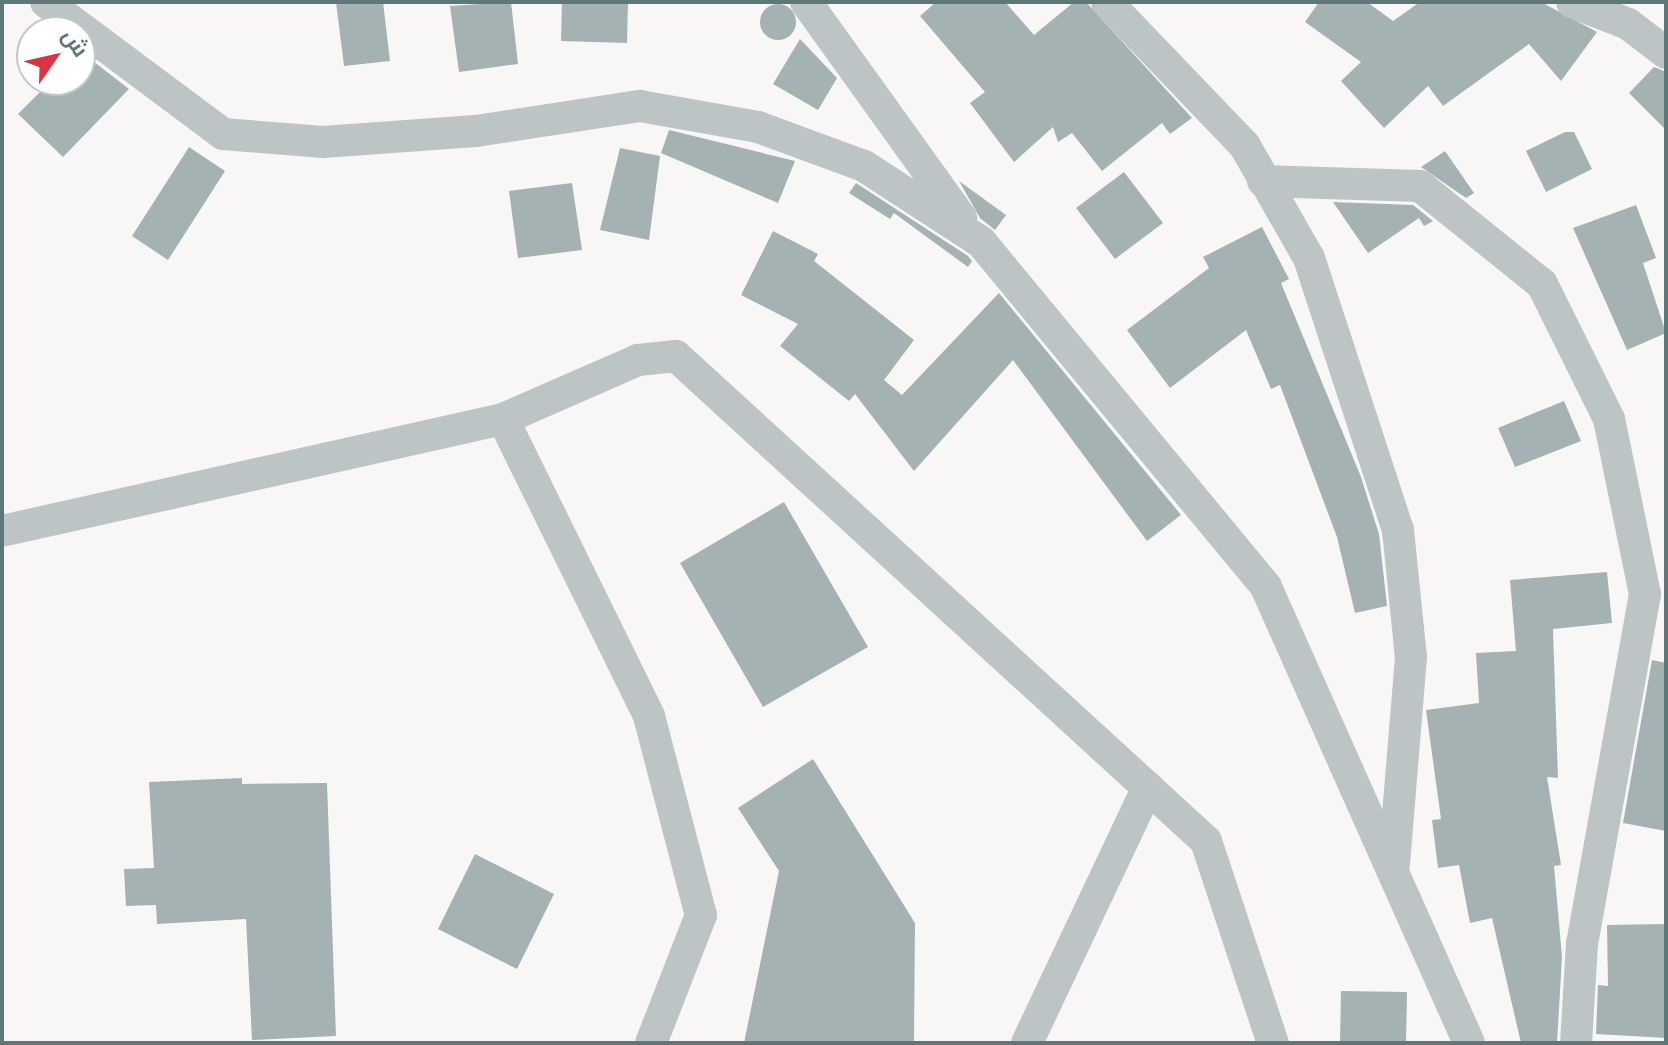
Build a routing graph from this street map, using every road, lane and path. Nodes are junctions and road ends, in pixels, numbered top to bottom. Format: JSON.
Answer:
{"nodes":[{"id":1,"x":46,"y":2,"type":"edge"},
{"id":2,"x":806,"y":2,"type":"edge"},
{"id":3,"x":1107,"y":2,"type":"edge"},
{"id":4,"x":1572,"y":2,"type":"edge"},
{"id":5,"x":1666,"y":53,"type":"edge"},
{"id":6,"x":1263,"y":181,"type":"junction"},
{"id":7,"x":981,"y":242,"type":"junction"},
{"id":8,"x":503,"y":419,"type":"junction"},
{"id":9,"x":2,"y":531,"type":"edge"},
{"id":10,"x":1148,"y":787,"type":"junction"},
{"id":11,"x":1393,"y":868,"type":"junction"},
{"id":12,"x":1271,"y":1042,"type":"edge"},
{"id":13,"x":651,"y":1043,"type":"edge"},
{"id":14,"x":1027,"y":1043,"type":"edge"},
{"id":15,"x":1469,"y":1043,"type":"edge"},
{"id":16,"x":1576,"y":1043,"type":"edge"}],
"edges":[{"from":1,"to":7,"type":"street"},
{"from":2,"to":7,"type":"street"},
{"from":3,"to":6,"type":"street"},
{"from":4,"to":5,"type":"street"},
{"from":6,"to":11,"type":"street"},
{"from":6,"to":16,"type":"street"},
{"from":7,"to":11,"type":"street"},
{"from":8,"to":9,"type":"street"},
{"from":8,"to":10,"type":"street"},
{"from":8,"to":13,"type":"street"},
{"from":10,"to":12,"type":"street"},
{"from":10,"to":14,"type":"street"},
{"from":11,"to":15,"type":"street"}]}
